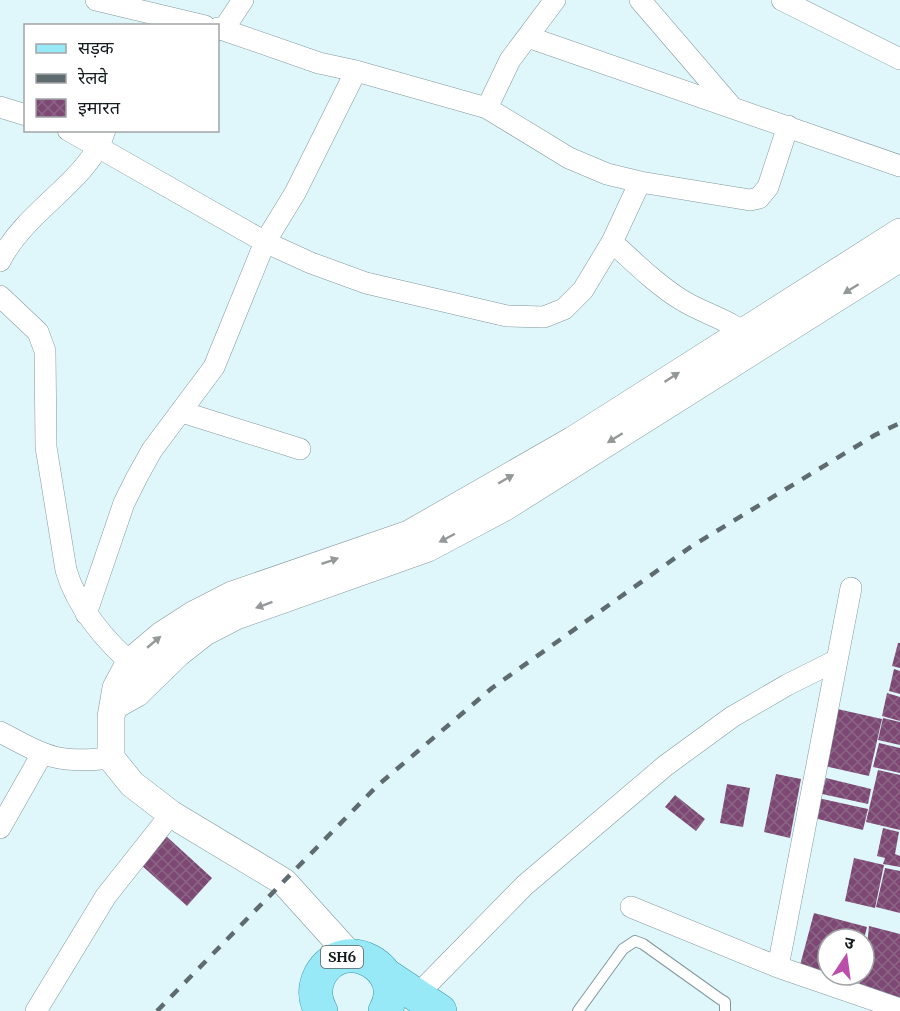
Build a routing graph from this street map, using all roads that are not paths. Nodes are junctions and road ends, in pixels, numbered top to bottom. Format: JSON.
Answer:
{"nodes":[{"id":1,"x":243,"y":0,"type":"edge"},
{"id":2,"x":555,"y":0,"type":"edge"},
{"id":3,"x":640,"y":0,"type":"edge"},
{"id":4,"x":782,"y":0,"type":"edge"},
{"id":5,"x":102,"y":1,"type":"edge"},
{"id":6,"x":659,"y":10,"type":"edge"},
{"id":7,"x":138,"y":18,"type":"edge"},
{"id":8,"x":184,"y":24,"type":"edge"},
{"id":9,"x":219,"y":24,"type":"edge"},
{"id":10,"x":219,"y":29,"type":"edge"},
{"id":11,"x":528,"y":37,"type":"junction"},
{"id":12,"x":900,"y":59,"type":"edge"},
{"id":13,"x":356,"y":71,"type":"junction"},
{"id":14,"x":732,"y":106,"type":"junction"},
{"id":15,"x":0,"y":107,"type":"edge"},
{"id":16,"x":488,"y":108,"type":"junction"},
{"id":17,"x":24,"y":114,"type":"edge"},
{"id":18,"x":788,"y":126,"type":"junction"},
{"id":19,"x":76,"y":132,"type":"edge"},
{"id":20,"x":103,"y":139,"type":"edge"},
{"id":21,"x":900,"y":166,"type":"edge"},
{"id":22,"x":640,"y":183,"type":"junction"},
{"id":23,"x":900,"y":232,"type":"edge"},
{"id":24,"x":265,"y":242,"type":"junction"},
{"id":25,"x":612,"y":242,"type":"junction"},
{"id":26,"x":900,"y":258,"type":"edge"},
{"id":27,"x":0,"y":261,"type":"edge"},
{"id":28,"x":0,"y":296,"type":"edge"},
{"id":29,"x":751,"y":339,"type":"junction"},
{"id":30,"x":182,"y":412,"type":"junction"},
{"id":31,"x":300,"y":450,"type":"dead end"},
{"id":32,"x":851,"y":588,"type":"dead end"},
{"id":33,"x":86,"y":614,"type":"junction"},
{"id":34,"x":837,"y":660,"type":"junction"},
{"id":35,"x":130,"y":662,"type":"junction"},
{"id":36,"x":151,"y":680,"type":"junction"},
{"id":37,"x":114,"y":706,"type":"junction"},
{"id":38,"x":0,"y":732,"type":"edge"},
{"id":39,"x":42,"y":754,"type":"junction"},
{"id":40,"x":111,"y":758,"type":"junction"},
{"id":41,"x":171,"y":814,"type":"junction"},
{"id":42,"x":0,"y":828,"type":"edge"},
{"id":43,"x":632,"y":907,"type":"dead end"},
{"id":44,"x":350,"y":955,"type":"junction"},
{"id":45,"x":778,"y":967,"type":"junction"},
{"id":46,"x":386,"y":975,"type":"junction"},
{"id":47,"x":428,"y":1003,"type":"edge"},
{"id":48,"x":313,"y":1006,"type":"edge"},
{"id":49,"x":900,"y":1009,"type":"edge"},
{"id":50,"x":36,"y":1011,"type":"edge"},
{"id":51,"x":385,"y":1011,"type":"edge"},
{"id":52,"x":578,"y":1011,"type":"edge"},
{"id":53,"x":725,"y":1011,"type":"edge"}],
"edges":[{"from":1,"to":9,"type":"street"},
{"from":2,"to":11,"type":"street"},
{"from":3,"to":6,"type":"street"},
{"from":4,"to":12,"type":"street"},
{"from":5,"to":7,"type":"street"},
{"from":6,"to":14,"type":"street"},
{"from":7,"to":8,"type":"street"},
{"from":10,"to":13,"type":"street"},
{"from":11,"to":14,"type":"street"},
{"from":11,"to":16,"type":"street"},
{"from":13,"to":16,"type":"street"},
{"from":13,"to":24,"type":"street"},
{"from":14,"to":18,"type":"street"},
{"from":15,"to":17,"type":"street"},
{"from":16,"to":22,"type":"street"},
{"from":18,"to":21,"type":"street"},
{"from":18,"to":22,"type":"street"},
{"from":19,"to":20,"type":"street"},
{"from":20,"to":24,"type":"street"},
{"from":20,"to":27,"type":"street"},
{"from":22,"to":25,"type":"street"},
{"from":23,"to":29,"type":"street"},
{"from":24,"to":25,"type":"street"},
{"from":24,"to":30,"type":"street"},
{"from":25,"to":29,"type":"street"},
{"from":26,"to":29,"type":"street","one_way":true},
{"from":28,"to":33,"type":"street"},
{"from":35,"to":29,"type":"street","one_way":true},
{"from":29,"to":36,"type":"street","one_way":true},
{"from":30,"to":31,"type":"street"},
{"from":30,"to":33,"type":"street"},
{"from":32,"to":34,"type":"street"},
{"from":33,"to":35,"type":"street"},
{"from":34,"to":45,"type":"street"},
{"from":34,"to":47,"type":"street"},
{"from":35,"to":36,"type":"street"},
{"from":35,"to":37,"type":"street"},
{"from":36,"to":37,"type":"street"},
{"from":37,"to":40,"type":"street"},
{"from":38,"to":39,"type":"street"},
{"from":39,"to":40,"type":"street"},
{"from":39,"to":42,"type":"street"},
{"from":40,"to":41,"type":"street"},
{"from":41,"to":44,"type":"street"},
{"from":41,"to":50,"type":"street"},
{"from":43,"to":45,"type":"street"},
{"from":44,"to":46,"type":"main road","number":"SH6"},
{"from":44,"to":48,"type":"main road","number":"SH6"},
{"from":45,"to":49,"type":"street"},
{"from":46,"to":47,"type":"main road","number":"SH6"},
{"from":46,"to":51,"type":"main road"},
{"from":52,"to":53,"type":"lane"}]}
